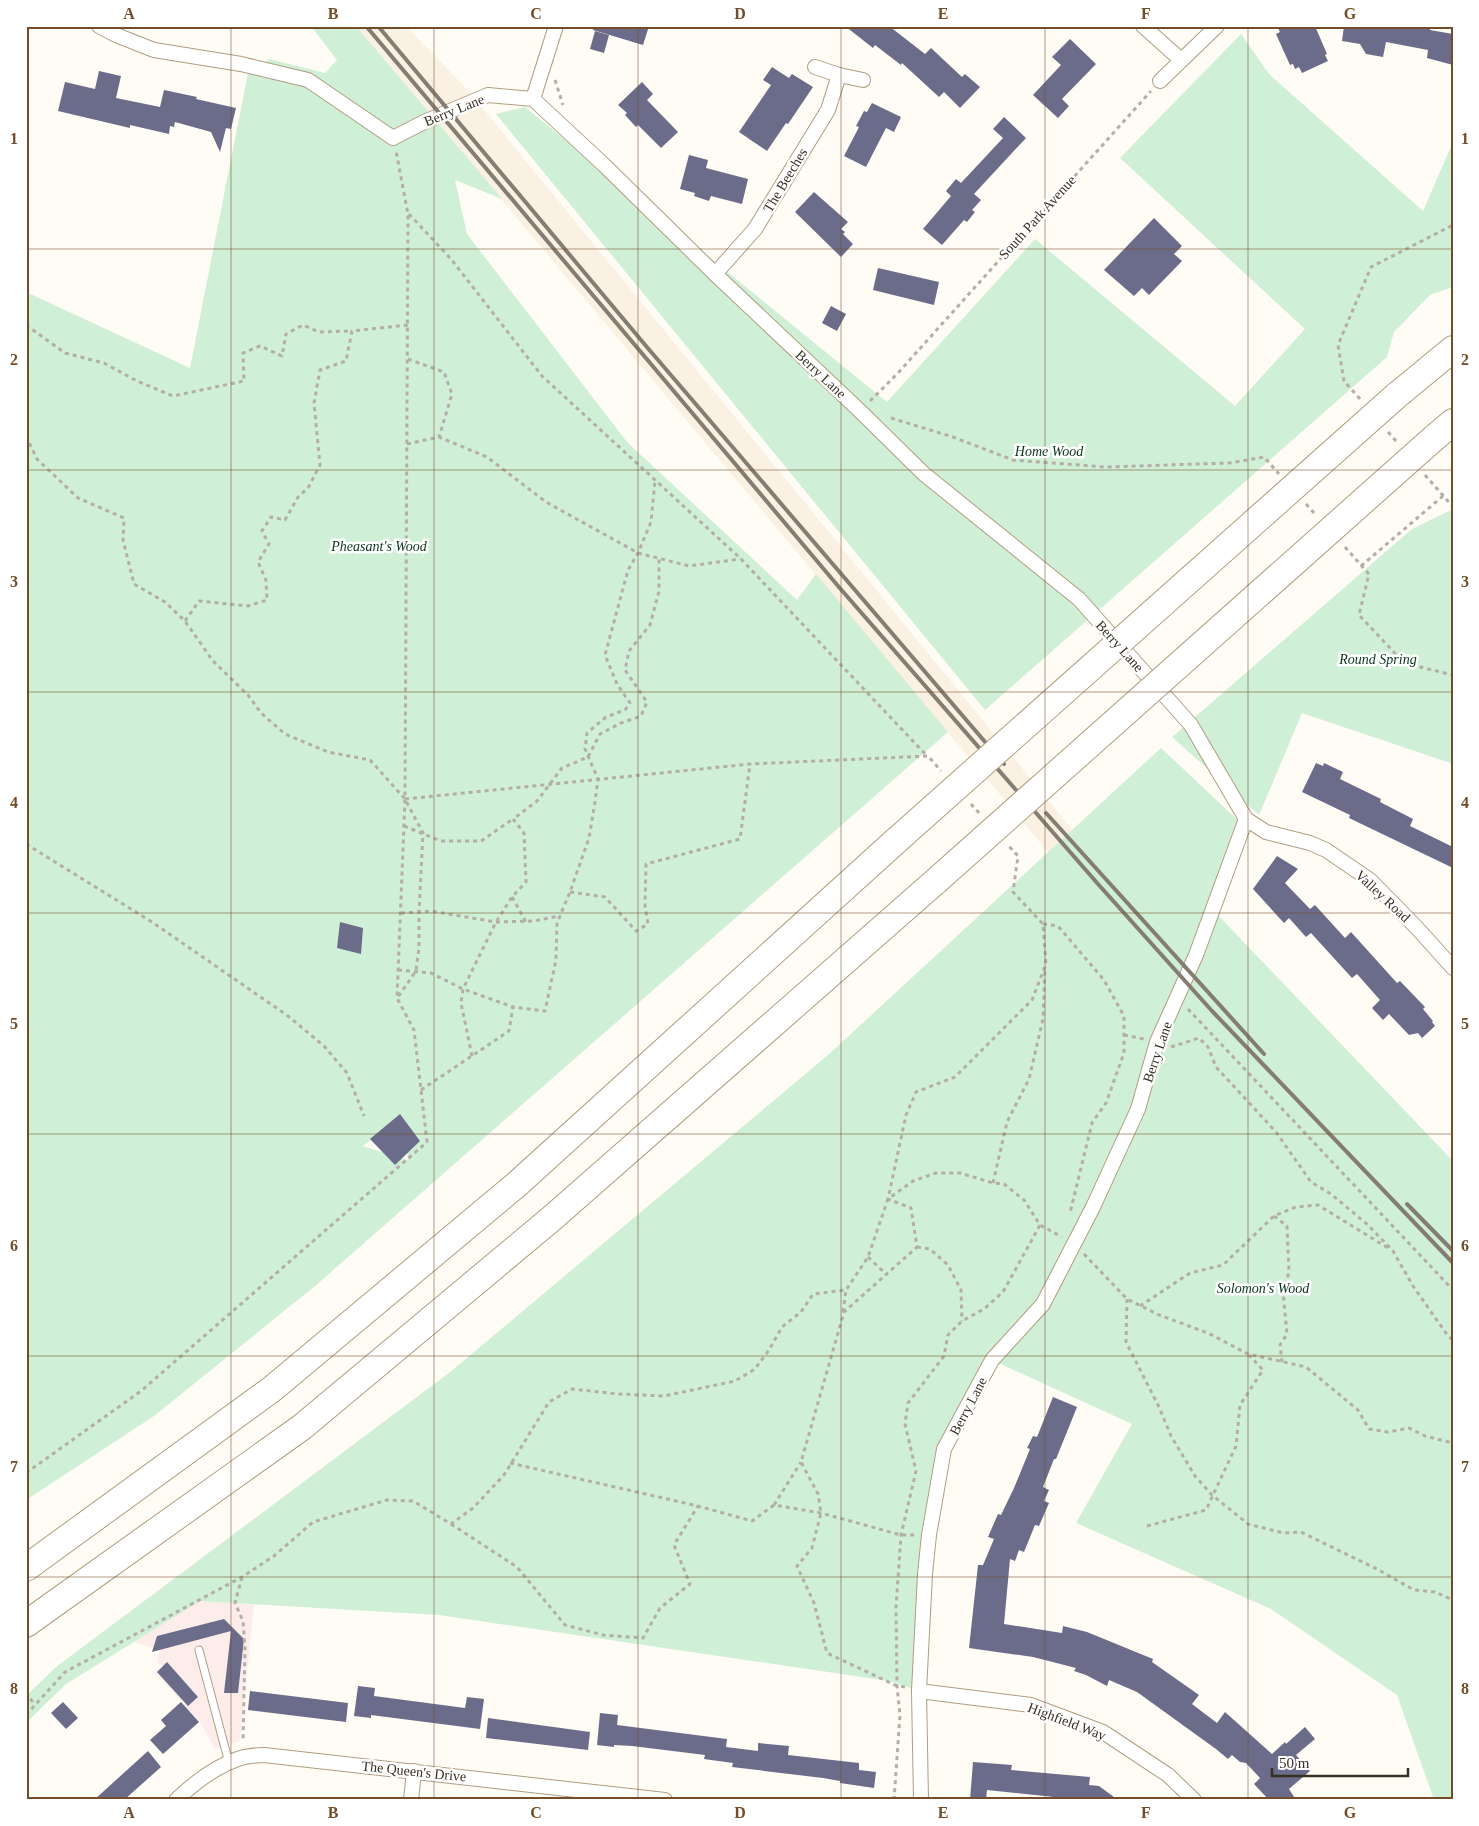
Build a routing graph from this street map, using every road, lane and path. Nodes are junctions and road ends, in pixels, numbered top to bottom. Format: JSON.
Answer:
{"nodes":[{"id":1,"x":99,"y":26,"type":"edge"},
{"id":2,"x":556,"y":26,"type":"edge"},
{"id":3,"x":1143,"y":26,"type":"edge"},
{"id":4,"x":1217,"y":26,"type":"edge"},
{"id":5,"x":1181,"y":60,"type":"junction"},
{"id":6,"x":814,"y":67,"type":"dead end"},
{"id":7,"x":839,"y":75,"type":"junction"},
{"id":8,"x":555,"y":79,"type":"dead end"},
{"id":9,"x":863,"y":80,"type":"dead end"},
{"id":10,"x":1160,"y":81,"type":"joint"},
{"id":11,"x":533,"y":99,"type":"junction"},
{"id":12,"x":561,"y":101,"type":"dead end"},
{"id":13,"x":393,"y":138,"type":"junction"},
{"id":14,"x":408,"y":214,"type":"junction"},
{"id":15,"x":1453,"y":225,"type":"edge"},
{"id":16,"x":715,"y":274,"type":"junction"},
{"id":17,"x":26,"y":325,"type":"edge"},
{"id":18,"x":408,"y":325,"type":"junction"},
{"id":19,"x":352,"y":331,"type":"junction"},
{"id":20,"x":1453,"y":349,"type":"edge"},
{"id":21,"x":408,"y":359,"type":"junction"},
{"id":22,"x":1364,"y":404,"type":"dead end"},
{"id":23,"x":861,"y":412,"type":"junction"},
{"id":24,"x":884,"y":416,"type":"dead end"},
{"id":25,"x":1443,"y":430,"type":"edge"},
{"id":26,"x":26,"y":436,"type":"edge"},
{"id":27,"x":439,"y":437,"type":"junction"},
{"id":28,"x":407,"y":444,"type":"junction"},
{"id":29,"x":1282,"y":478,"type":"dead end"},
{"id":30,"x":655,"y":481,"type":"junction"},
{"id":31,"x":1443,"y":496,"type":"dead end"},
{"id":32,"x":1302,"y":500,"type":"dead end"},
{"id":33,"x":1315,"y":514,"type":"dead end"},
{"id":34,"x":1342,"y":544,"type":"dead end"},
{"id":35,"x":638,"y":553,"type":"junction"},
{"id":36,"x":659,"y":558,"type":"junction"},
{"id":37,"x":741,"y":559,"type":"junction"},
{"id":38,"x":1362,"y":566,"type":"junction"},
{"id":39,"x":185,"y":621,"type":"junction"},
{"id":40,"x":1453,"y":675,"type":"edge"},
{"id":41,"x":588,"y":756,"type":"junction"},
{"id":42,"x":928,"y":756,"type":"junction"},
{"id":43,"x":750,"y":764,"type":"junction"},
{"id":44,"x":947,"y":778,"type":"dead end"},
{"id":45,"x":598,"y":780,"type":"junction"},
{"id":46,"x":549,"y":784,"type":"junction"},
{"id":47,"x":406,"y":799,"type":"junction"},
{"id":48,"x":966,"y":799,"type":"dead end"},
{"id":49,"x":513,"y":819,"type":"junction"},
{"id":50,"x":1246,"y":819,"type":"junction"},
{"id":51,"x":986,"y":821,"type":"dead end"},
{"id":52,"x":404,"y":826,"type":"junction"},
{"id":53,"x":423,"y":833,"type":"junction"},
{"id":54,"x":1005,"y":842,"type":"dead end"},
{"id":55,"x":26,"y":844,"type":"edge"},
{"id":56,"x":570,"y":892,"type":"junction"},
{"id":57,"x":512,"y":897,"type":"junction"},
{"id":58,"x":419,"y":912,"type":"junction"},
{"id":59,"x":401,"y":913,"type":"junction"},
{"id":60,"x":560,"y":916,"type":"junction"},
{"id":61,"x":496,"y":922,"type":"junction"},
{"id":62,"x":526,"y":922,"type":"junction"},
{"id":63,"x":1043,"y":924,"type":"junction"},
{"id":64,"x":1046,"y":964,"type":"junction"},
{"id":65,"x":1453,"y":968,"type":"edge"},
{"id":66,"x":398,"y":970,"type":"junction"},
{"id":67,"x":416,"y":972,"type":"junction"},
{"id":68,"x":463,"y":989,"type":"junction"},
{"id":69,"x":1177,"y":997,"type":"junction"},
{"id":70,"x":397,"y":998,"type":"junction"},
{"id":71,"x":513,"y":1007,"type":"junction"},
{"id":72,"x":1169,"y":1047,"type":"dead end"},
{"id":73,"x":472,"y":1056,"type":"junction"},
{"id":74,"x":421,"y":1090,"type":"junction"},
{"id":75,"x":364,"y":1116,"type":"dead end"},
{"id":76,"x":993,"y":1183,"type":"junction"},
{"id":77,"x":888,"y":1199,"type":"junction"},
{"id":78,"x":1274,"y":1216,"type":"junction"},
{"id":79,"x":1069,"y":1219,"type":"dead end"},
{"id":80,"x":1066,"y":1229,"type":"dead end"},
{"id":81,"x":1074,"y":1244,"type":"junction"},
{"id":82,"x":917,"y":1247,"type":"junction"},
{"id":83,"x":1393,"y":1251,"type":"junction"},
{"id":84,"x":868,"y":1257,"type":"junction"},
{"id":85,"x":886,"y":1274,"type":"junction"},
{"id":86,"x":846,"y":1290,"type":"junction"},
{"id":87,"x":1453,"y":1290,"type":"edge"},
{"id":88,"x":1127,"y":1299,"type":"junction"},
{"id":89,"x":1140,"y":1306,"type":"junction"},
{"id":90,"x":842,"y":1318,"type":"junction"},
{"id":91,"x":962,"y":1321,"type":"dead end"},
{"id":92,"x":1453,"y":1340,"type":"edge"},
{"id":93,"x":1248,"y":1354,"type":"junction"},
{"id":94,"x":1282,"y":1362,"type":"junction"},
{"id":95,"x":1453,"y":1443,"type":"edge"},
{"id":96,"x":801,"y":1462,"type":"junction"},
{"id":97,"x":510,"y":1463,"type":"junction"},
{"id":98,"x":26,"y":1473,"type":"edge"},
{"id":99,"x":1212,"y":1495,"type":"junction"},
{"id":100,"x":774,"y":1505,"type":"junction"},
{"id":101,"x":698,"y":1506,"type":"junction"},
{"id":102,"x":821,"y":1513,"type":"junction"},
{"id":103,"x":451,"y":1524,"type":"junction"},
{"id":104,"x":1147,"y":1526,"type":"dead end"},
{"id":105,"x":929,"y":1535,"type":"junction"},
{"id":106,"x":26,"y":1568,"type":"edge"},
{"id":107,"x":242,"y":1577,"type":"junction"},
{"id":108,"x":1453,"y":1600,"type":"edge"},
{"id":109,"x":26,"y":1624,"type":"edge"},
{"id":110,"x":199,"y":1650,"type":"dead end"},
{"id":111,"x":918,"y":1691,"type":"junction"},
{"id":112,"x":26,"y":1692,"type":"edge"},
{"id":113,"x":34,"y":1704,"type":"junction"},
{"id":114,"x":26,"y":1715,"type":"edge"},
{"id":115,"x":243,"y":1758,"type":"junction"},
{"id":116,"x":229,"y":1764,"type":"junction"},
{"id":117,"x":414,"y":1771,"type":"junction"},
{"id":118,"x":658,"y":1799,"type":"edge"},
{"id":119,"x":176,"y":1800,"type":"edge"},
{"id":120,"x":411,"y":1800,"type":"edge"},
{"id":121,"x":921,"y":1800,"type":"edge"},
{"id":122,"x":1194,"y":1800,"type":"edge"}],
"edges":[{"from":1,"to":13,"type":"street"},
{"from":2,"to":11,"type":"street"},
{"from":3,"to":5,"type":"street"},
{"from":4,"to":5,"type":"street"},
{"from":5,"to":10,"type":"street"},
{"from":6,"to":7,"type":"street"},
{"from":7,"to":9,"type":"street"},
{"from":7,"to":16,"type":"street","name":"The Beeches"},
{"from":8,"to":12,"type":"path"},
{"from":10,"to":23,"type":"path","name":"South Park Avenue"},
{"from":11,"to":13,"type":"street","name":"Berry Lane"},
{"from":11,"to":16,"type":"street","name":"Berry Lane"},
{"from":13,"to":14,"type":"path"},
{"from":14,"to":18,"type":"path"},
{"from":14,"to":30,"type":"path"},
{"from":15,"to":22,"type":"path"},
{"from":16,"to":23,"type":"street","name":"Berry Lane"},
{"from":17,"to":19,"type":"path"},
{"from":18,"to":19,"type":"path"},
{"from":18,"to":21,"type":"path"},
{"from":19,"to":39,"type":"path"},
{"from":20,"to":106,"type":"highway","bridge":true},
{"from":21,"to":27,"type":"path"},
{"from":21,"to":28,"type":"path"},
{"from":23,"to":50,"type":"street","name":"Berry Lane"},
{"from":24,"to":29,"type":"path"},
{"from":25,"to":109,"type":"highway","bridge":true},
{"from":26,"to":39,"type":"path"},
{"from":27,"to":28,"type":"path"},
{"from":27,"to":35,"type":"path"},
{"from":28,"to":47,"type":"path"},
{"from":30,"to":35,"type":"path"},
{"from":30,"to":37,"type":"path"},
{"from":31,"to":38,"type":"path"},
{"from":32,"to":33,"type":"path"},
{"from":34,"to":38,"type":"path"},
{"from":35,"to":36,"type":"path"},
{"from":35,"to":41,"type":"path"},
{"from":36,"to":37,"type":"path"},
{"from":36,"to":41,"type":"path"},
{"from":37,"to":42,"type":"path"},
{"from":38,"to":40,"type":"path"},
{"from":39,"to":47,"type":"path"},
{"from":41,"to":45,"type":"path"},
{"from":41,"to":46,"type":"path"},
{"from":42,"to":43,"type":"path"},
{"from":42,"to":44,"type":"path"},
{"from":43,"to":45,"type":"path"},
{"from":43,"to":56,"type":"path"},
{"from":45,"to":46,"type":"path"},
{"from":45,"to":56,"type":"path"},
{"from":46,"to":47,"type":"path"},
{"from":46,"to":49,"type":"path"},
{"from":47,"to":52,"type":"path"},
{"from":47,"to":53,"type":"path"},
{"from":48,"to":51,"type":"path"},
{"from":49,"to":53,"type":"path"},
{"from":49,"to":57,"type":"path"},
{"from":50,"to":65,"type":"street","name":"Valley Road"},
{"from":50,"to":69,"type":"street","name":"Berry Lane"},
{"from":52,"to":53,"type":"path"},
{"from":52,"to":59,"type":"path"},
{"from":53,"to":58,"type":"path"},
{"from":54,"to":63,"type":"path"},
{"from":55,"to":75,"type":"path"},
{"from":56,"to":60,"type":"path"},
{"from":57,"to":61,"type":"path"},
{"from":57,"to":62,"type":"path"},
{"from":58,"to":59,"type":"path"},
{"from":58,"to":61,"type":"path"},
{"from":58,"to":67,"type":"path"},
{"from":59,"to":66,"type":"path"},
{"from":60,"to":62,"type":"path"},
{"from":60,"to":71,"type":"path"},
{"from":61,"to":62,"type":"path"},
{"from":61,"to":68,"type":"path"},
{"from":63,"to":64,"type":"path"},
{"from":63,"to":79,"type":"path"},
{"from":64,"to":76,"type":"path"},
{"from":64,"to":77,"type":"path"},
{"from":66,"to":67,"type":"path"},
{"from":66,"to":70,"type":"path"},
{"from":67,"to":68,"type":"path"},
{"from":67,"to":70,"type":"path"},
{"from":68,"to":71,"type":"path"},
{"from":68,"to":73,"type":"path"},
{"from":69,"to":81,"type":"street","name":"Berry Lane"},
{"from":69,"to":87,"type":"path"},
{"from":70,"to":74,"type":"path"},
{"from":71,"to":73,"type":"path"},
{"from":72,"to":83,"type":"path"},
{"from":73,"to":74,"type":"path"},
{"from":74,"to":98,"type":"path"},
{"from":76,"to":77,"type":"path"},
{"from":76,"to":80,"type":"path"},
{"from":77,"to":82,"type":"path"},
{"from":77,"to":84,"type":"path"},
{"from":78,"to":83,"type":"path"},
{"from":78,"to":89,"type":"path"},
{"from":78,"to":94,"type":"path"},
{"from":81,"to":88,"type":"path"},
{"from":81,"to":105,"type":"street","name":"Berry Lane"},
{"from":82,"to":85,"type":"path"},
{"from":82,"to":91,"type":"path"},
{"from":83,"to":92,"type":"path"},
{"from":84,"to":85,"type":"path"},
{"from":84,"to":86,"type":"path"},
{"from":85,"to":90,"type":"path"},
{"from":86,"to":90,"type":"path"},
{"from":86,"to":97,"type":"path"},
{"from":88,"to":89,"type":"path"},
{"from":88,"to":99,"type":"path"},
{"from":89,"to":93,"type":"path"},
{"from":90,"to":96,"type":"path"},
{"from":93,"to":94,"type":"path"},
{"from":93,"to":99,"type":"path"},
{"from":94,"to":95,"type":"path"},
{"from":96,"to":100,"type":"path"},
{"from":96,"to":102,"type":"path"},
{"from":97,"to":101,"type":"path"},
{"from":97,"to":103,"type":"path"},
{"from":99,"to":104,"type":"path"},
{"from":99,"to":108,"type":"path"},
{"from":100,"to":101,"type":"path"},
{"from":100,"to":102,"type":"path"},
{"from":101,"to":103,"type":"path"},
{"from":102,"to":105,"type":"path"},
{"from":102,"to":111,"type":"path"},
{"from":103,"to":107,"type":"path"},
{"from":105,"to":111,"type":"street","name":"Berry Lane"},
{"from":107,"to":113,"type":"path"},
{"from":107,"to":115,"type":"path"},
{"from":110,"to":116,"type":"lane"},
{"from":111,"to":121,"type":"street","name":"Berry Lane"},
{"from":111,"to":122,"type":"street","name":"Highfield Way"},
{"from":112,"to":113,"type":"path"},
{"from":113,"to":114,"type":"path"},
{"from":115,"to":116,"type":"street","name":"The Queen's Drive"},
{"from":115,"to":117,"type":"street","name":"The Queen's Drive"},
{"from":116,"to":119,"type":"street","name":"The Queen's Drive"},
{"from":117,"to":118,"type":"street","name":"The Queen's Drive"},
{"from":117,"to":120,"type":"street"}]}
